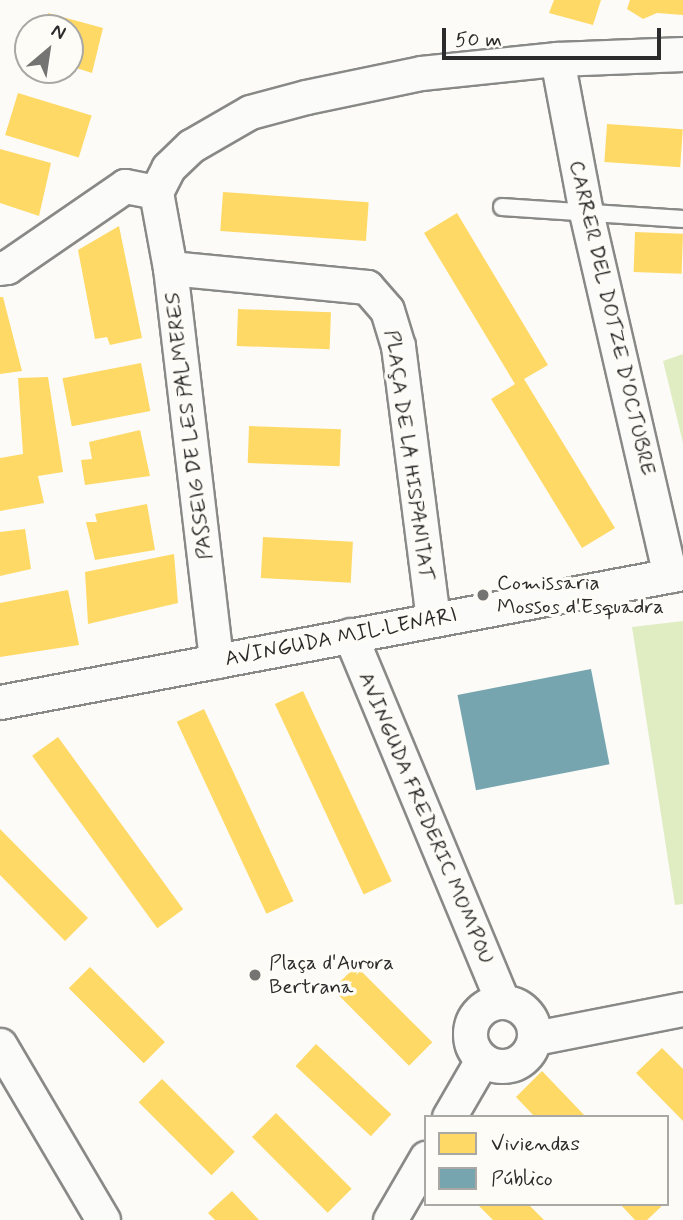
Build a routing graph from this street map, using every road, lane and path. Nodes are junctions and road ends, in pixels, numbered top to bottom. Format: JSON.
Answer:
{"nodes":[{"id":1,"x":683,"y":54,"type":"edge"},
{"id":2,"x":558,"y":59,"type":"junction"},
{"id":3,"x":156,"y":192,"type":"junction"},
{"id":4,"x":502,"y":207,"type":"dead end"},
{"id":5,"x":586,"y":212,"type":"junction"},
{"id":6,"x":683,"y":219,"type":"edge"},
{"id":7,"x":0,"y":268,"type":"edge"},
{"id":8,"x":170,"y":268,"type":"junction"},
{"id":9,"x":676,"y":574,"type":"edge"},
{"id":10,"x":433,"y":619,"type":"junction"},
{"id":11,"x":350,"y":635,"type":"junction"},
{"id":12,"x":216,"y":661,"type":"junction"},
{"id":13,"x":0,"y":702,"type":"edge"},
{"id":14,"x":502,"y":1001,"type":"junction"},
{"id":15,"x":683,"y":1009,"type":"edge"},
{"id":16,"x":535,"y":1038,"type":"junction"},
{"id":17,"x":0,"y":1045,"type":"edge"},
{"id":18,"x":482,"y":1060,"type":"junction"},
{"id":19,"x":450,"y":1115,"type":"edge"},
{"id":20,"x":424,"y":1161,"type":"edge"},
{"id":21,"x":103,"y":1220,"type":"edge"},
{"id":22,"x":390,"y":1220,"type":"edge"}],
"edges":[{"from":1,"to":2,"type":"street"},
{"from":2,"to":3,"type":"street"},
{"from":2,"to":5,"type":"street","name":"CARRER DEL DOTZE D'OCTUBRE"},
{"from":3,"to":7,"type":"street"},
{"from":3,"to":8,"type":"street","name":"PASSEIG DE LES PALMERES"},
{"from":4,"to":5,"type":"lane"},
{"from":5,"to":6,"type":"lane"},
{"from":5,"to":9,"type":"street","name":"CARRER DEL DOTZE D'OCTUBRE"},
{"from":8,"to":10,"type":"street","name":"PLAÇA DE LA HISPANITAT"},
{"from":8,"to":12,"type":"street","name":"PASSEIG DE LES PALMERES"},
{"from":9,"to":10,"type":"street","name":"AVINGUDA MIL·LENARI"},
{"from":10,"to":11,"type":"street","name":"AVINGUDA MIL·LENARI"},
{"from":11,"to":12,"type":"street","name":"AVINGUDA MIL·LENARI"},
{"from":11,"to":14,"type":"street","name":"AVINGUDA FREDERIC MOMPOU"},
{"from":12,"to":13,"type":"street","name":"AVINGUDA MIL·LENARI"},
{"from":14,"to":16,"type":"street"},
{"from":14,"to":18,"type":"street"},
{"from":15,"to":16,"type":"street"},
{"from":16,"to":18,"type":"street"},
{"from":17,"to":21,"type":"street"},
{"from":18,"to":19,"type":"street"},
{"from":20,"to":22,"type":"street"}]}
